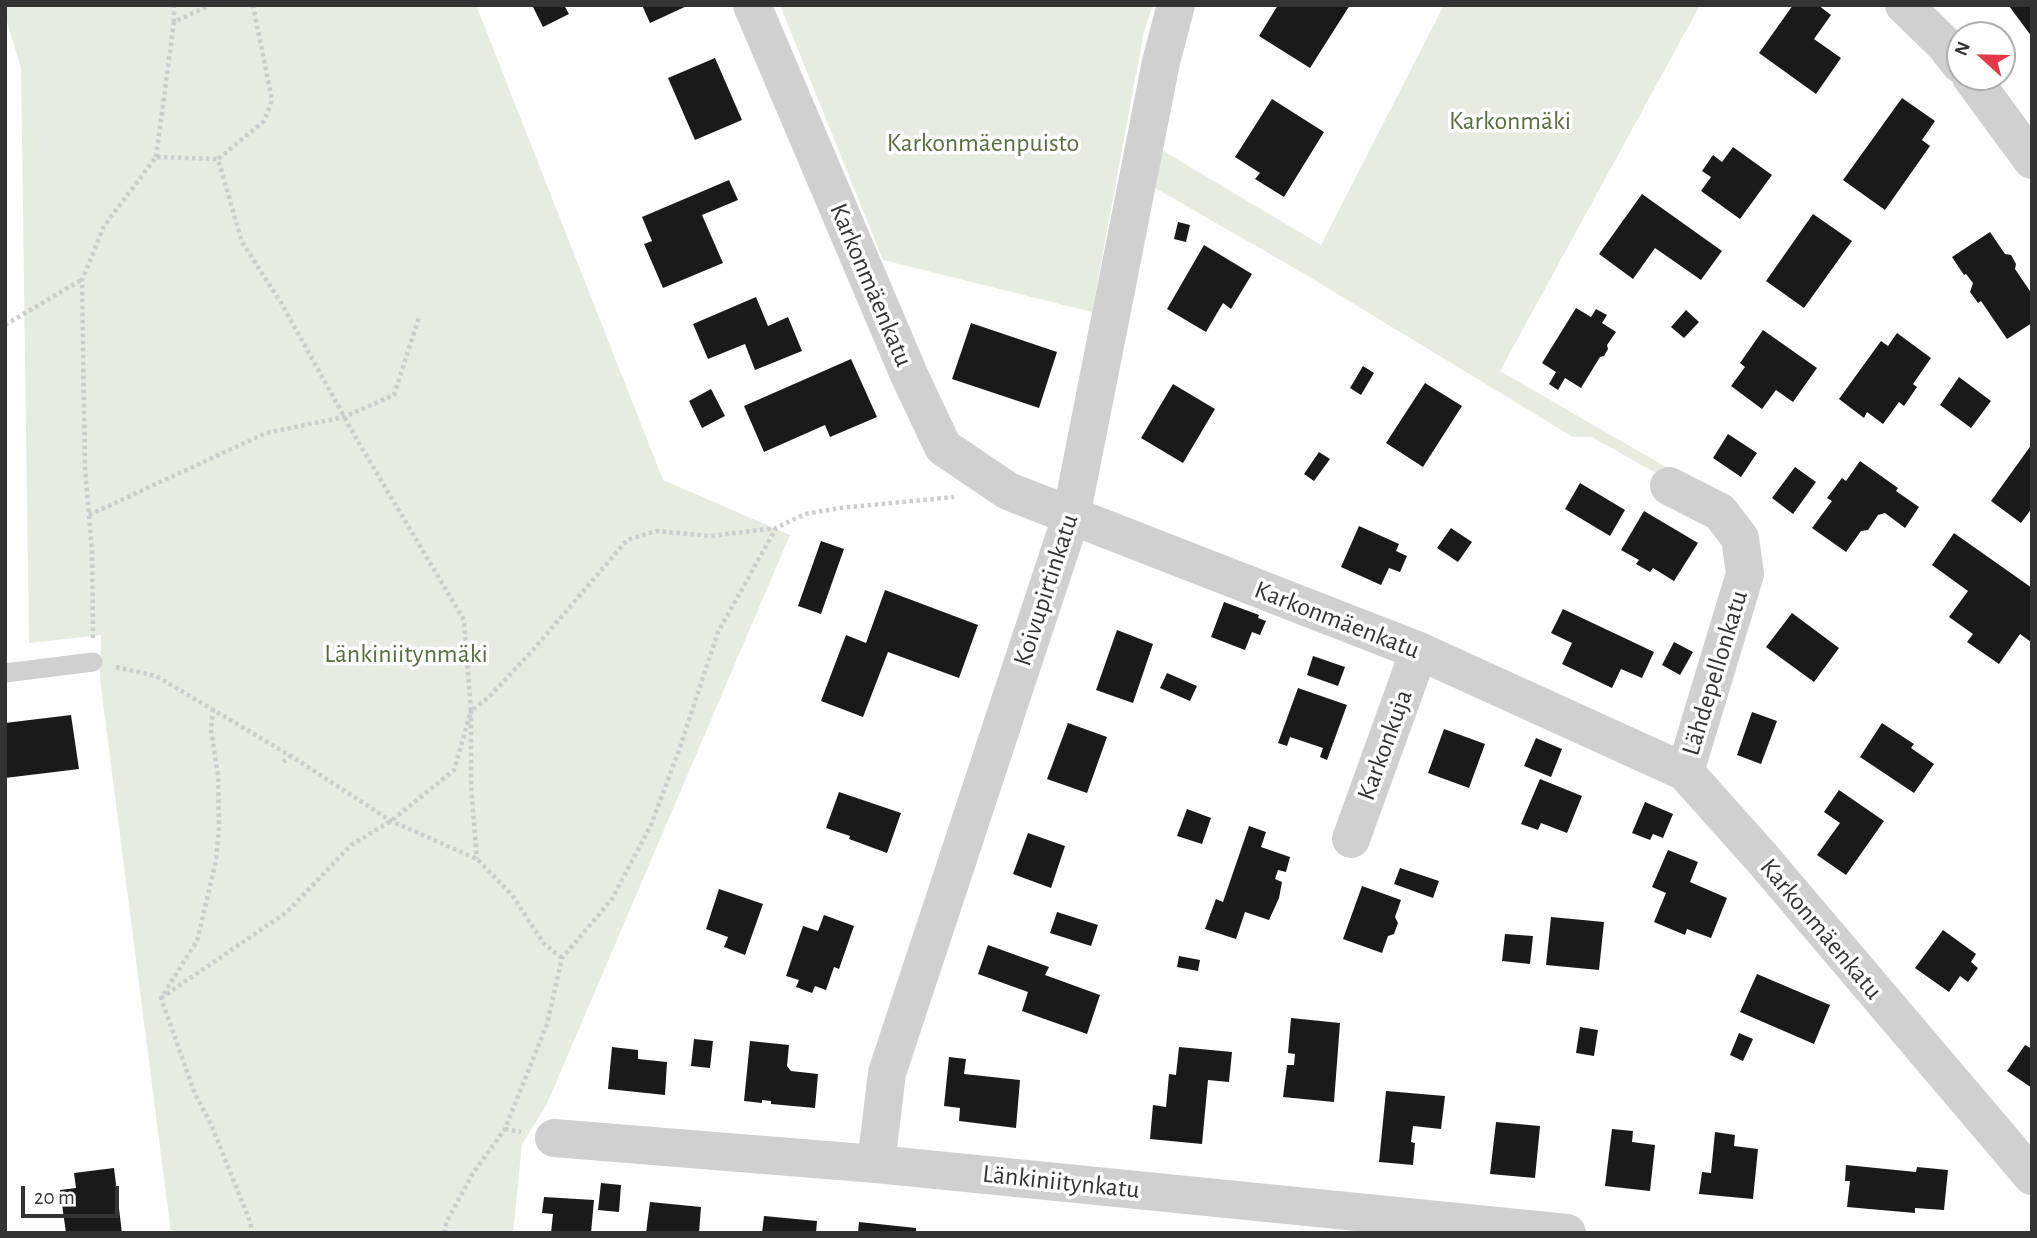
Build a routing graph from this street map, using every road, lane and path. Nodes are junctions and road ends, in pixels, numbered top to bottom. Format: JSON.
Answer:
{"nodes":[{"id":1,"x":174,"y":5,"type":"edge"},
{"id":2,"x":210,"y":5,"type":"edge"},
{"id":3,"x":253,"y":5,"type":"edge"},
{"id":4,"x":752,"y":5,"type":"edge"},
{"id":5,"x":1176,"y":5,"type":"edge"},
{"id":6,"x":1904,"y":5,"type":"edge"},
{"id":7,"x":174,"y":22,"type":"junction"},
{"id":8,"x":1946,"y":46,"type":"edge"},
{"id":9,"x":1981,"y":91,"type":"edge"},
{"id":10,"x":156,"y":157,"type":"junction"},
{"id":11,"x":218,"y":159,"type":"junction"},
{"id":12,"x":2032,"y":160,"type":"edge"},
{"id":13,"x":82,"y":280,"type":"junction"},
{"id":14,"x":419,"y":317,"type":"dead end"},
{"id":15,"x":5,"y":325,"type":"edge"},
{"id":16,"x":344,"y":417,"type":"junction"},
{"id":17,"x":1669,"y":486,"type":"dead end"},
{"id":18,"x":957,"y":497,"type":"dead end"},
{"id":19,"x":89,"y":515,"type":"junction"},
{"id":20,"x":1071,"y":517,"type":"junction"},
{"id":21,"x":776,"y":528,"type":"junction"},
{"id":22,"x":1419,"y":651,"type":"junction"},
{"id":23,"x":93,"y":662,"type":"junction"},
{"id":24,"x":5,"y":673,"type":"edge"},
{"id":25,"x":213,"y":709,"type":"junction"},
{"id":26,"x":471,"y":712,"type":"junction"},
{"id":27,"x":291,"y":756,"type":"junction"},
{"id":28,"x":283,"y":762,"type":"dead end"},
{"id":29,"x":1685,"y":772,"type":"junction"},
{"id":30,"x":391,"y":821,"type":"junction"},
{"id":31,"x":1350,"y":839,"type":"dead end"},
{"id":32,"x":477,"y":859,"type":"junction"},
{"id":33,"x":562,"y":958,"type":"junction"},
{"id":34,"x":161,"y":998,"type":"junction"},
{"id":35,"x":554,"y":1138,"type":"dead end"},
{"id":36,"x":877,"y":1164,"type":"junction"},
{"id":37,"x":2032,"y":1176,"type":"edge"},
{"id":38,"x":251,"y":1233,"type":"edge"},
{"id":39,"x":444,"y":1233,"type":"edge"},
{"id":40,"x":1567,"y":1233,"type":"edge"}],
"edges":[{"from":1,"to":7,"type":"path"},
{"from":2,"to":7,"type":"path"},
{"from":3,"to":11,"type":"path"},
{"from":4,"to":20,"type":"street","name":"Karkonmäenkatu"},
{"from":5,"to":20,"type":"street","name":"Koivupirtinkatu"},
{"from":6,"to":8,"type":"street"},
{"from":7,"to":10,"type":"path"},
{"from":9,"to":12,"type":"street"},
{"from":10,"to":11,"type":"path"},
{"from":10,"to":13,"type":"path"},
{"from":11,"to":16,"type":"path"},
{"from":13,"to":15,"type":"path"},
{"from":13,"to":19,"type":"path"},
{"from":14,"to":16,"type":"path"},
{"from":16,"to":19,"type":"path"},
{"from":16,"to":26,"type":"path"},
{"from":17,"to":29,"type":"street","name":"Lähdepellonkatu"},
{"from":18,"to":21,"type":"path"},
{"from":19,"to":23,"type":"path"},
{"from":20,"to":22,"type":"street","name":"Karkonmäenkatu"},
{"from":20,"to":36,"type":"street","name":"Koivupirtinkatu"},
{"from":21,"to":26,"type":"path"},
{"from":21,"to":33,"type":"path"},
{"from":22,"to":29,"type":"street","name":"Karkonmäenkatu"},
{"from":22,"to":31,"type":"street","name":"Karkonkuja"},
{"from":23,"to":24,"type":"lane"},
{"from":23,"to":25,"type":"path"},
{"from":25,"to":27,"type":"path"},
{"from":25,"to":34,"type":"path"},
{"from":26,"to":30,"type":"path"},
{"from":26,"to":32,"type":"path"},
{"from":27,"to":28,"type":"path"},
{"from":27,"to":30,"type":"path"},
{"from":29,"to":37,"type":"street","name":"Karkonmäenkatu"},
{"from":30,"to":32,"type":"path"},
{"from":30,"to":34,"type":"path"},
{"from":32,"to":33,"type":"path"},
{"from":33,"to":39,"type":"path"},
{"from":34,"to":38,"type":"path"},
{"from":35,"to":36,"type":"street","name":"Länkiniitynkatu"},
{"from":36,"to":40,"type":"street","name":"Länkiniitynkatu"}]}
